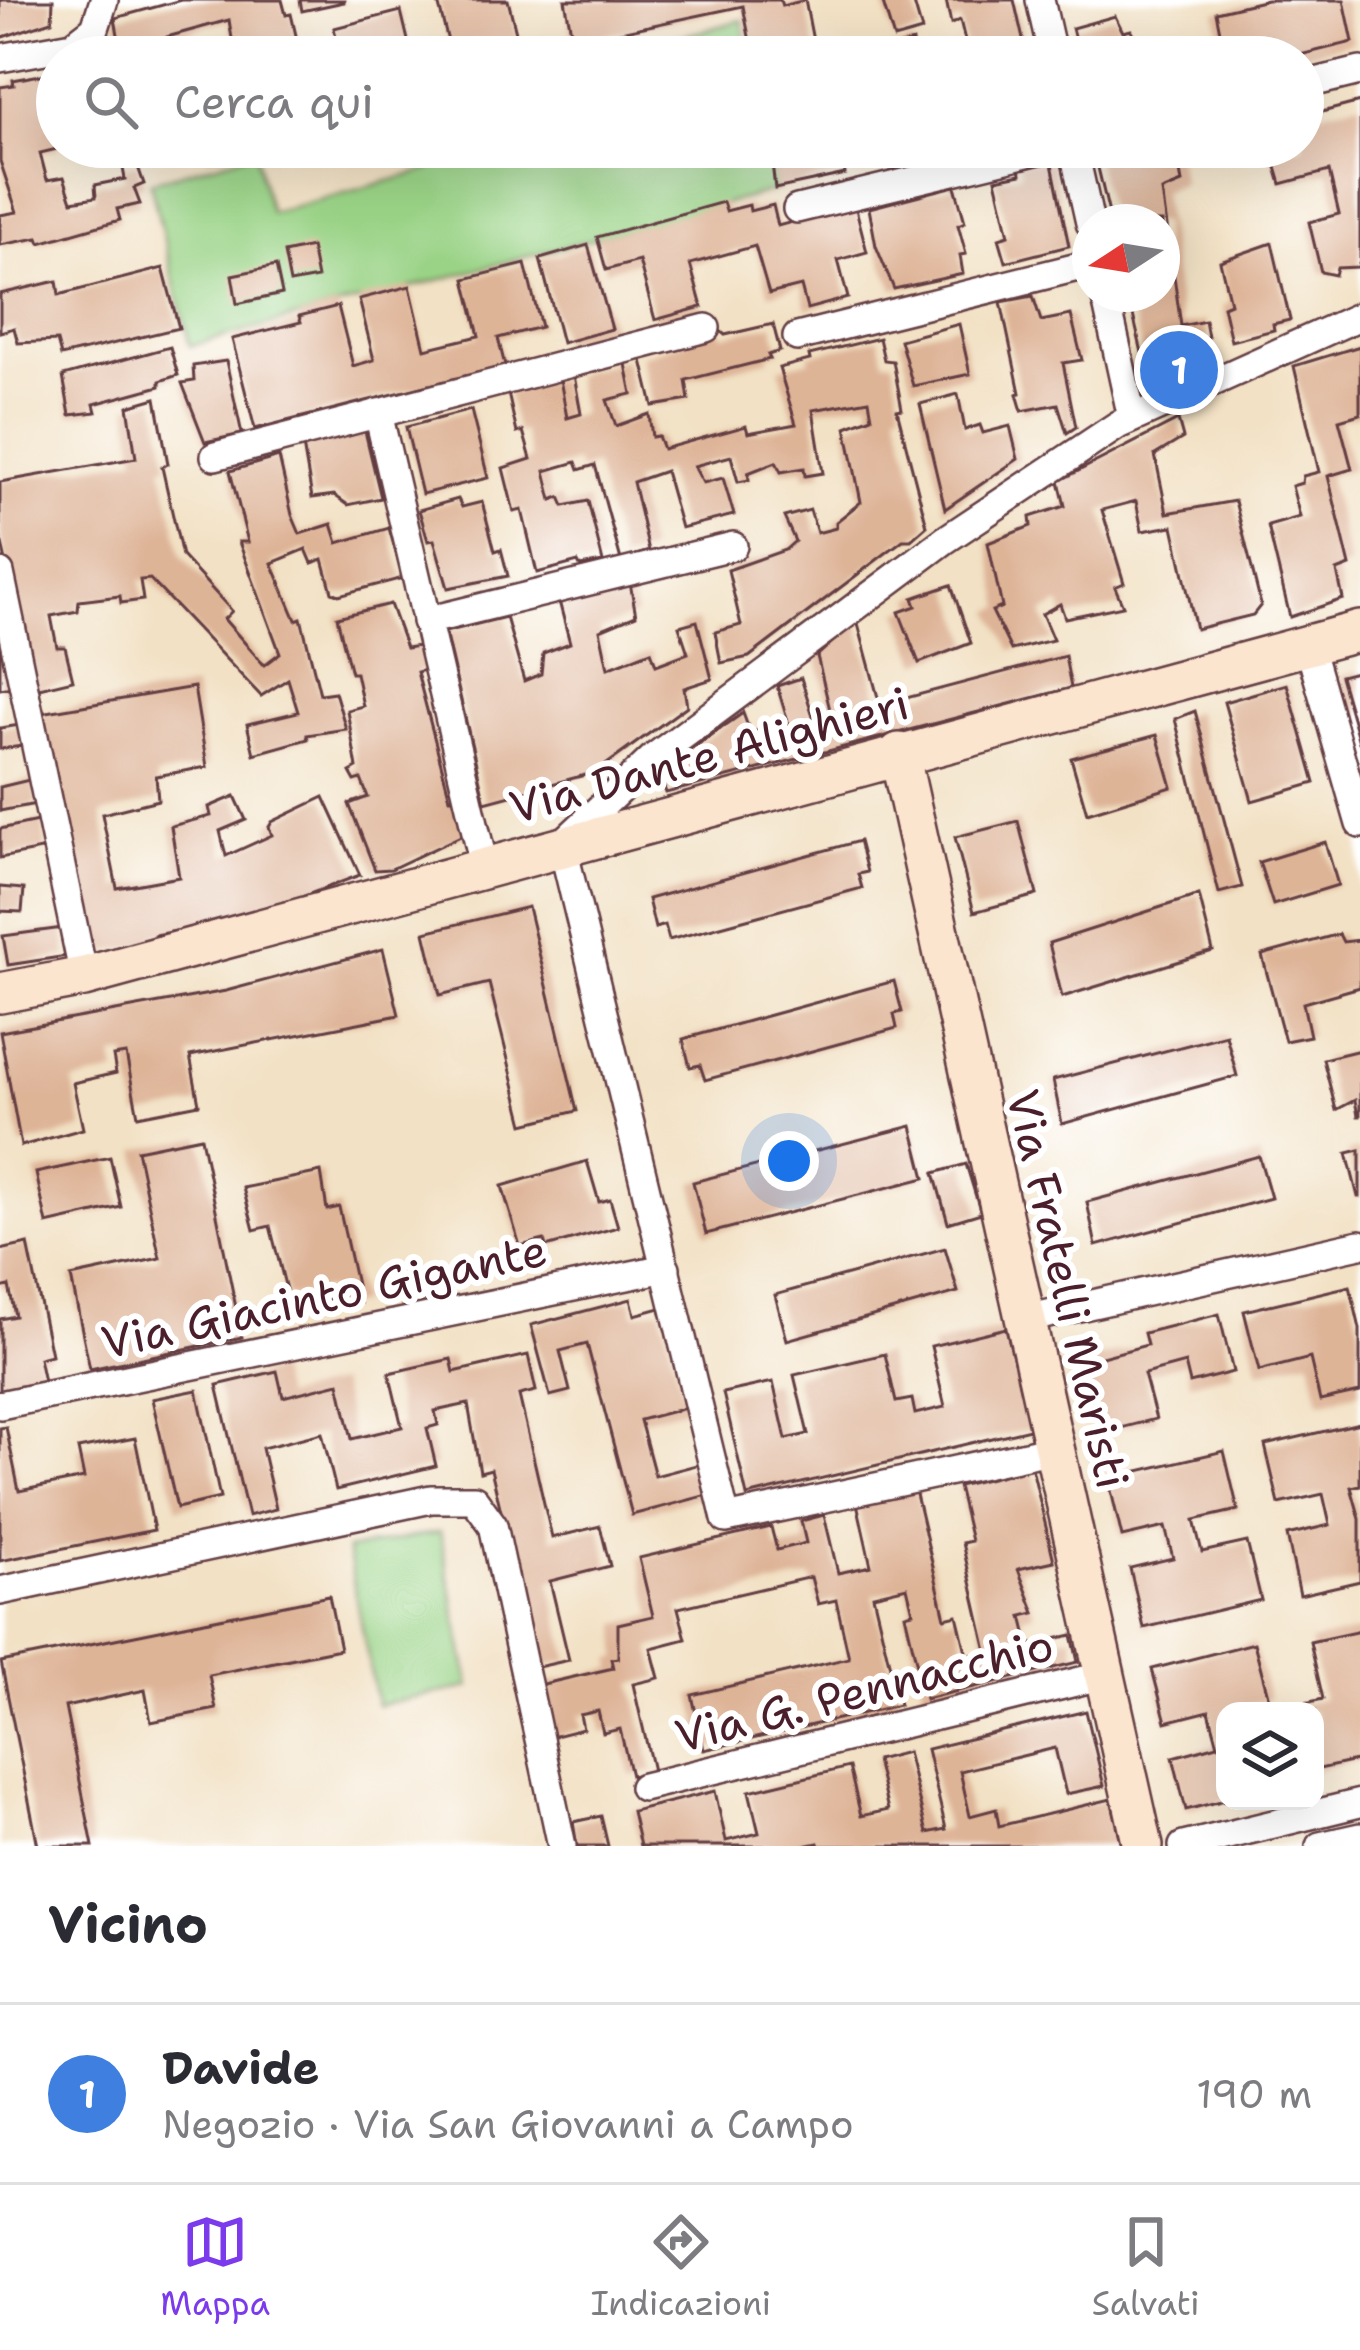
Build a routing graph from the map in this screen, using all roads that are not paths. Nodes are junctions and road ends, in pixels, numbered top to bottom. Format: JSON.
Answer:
{"nodes":[{"id":1,"x":104,"y":0,"type":"edge"},
{"id":2,"x":1040,"y":0,"type":"edge"},
{"id":3,"x":85,"y":36,"type":"edge"},
{"id":4,"x":1048,"y":36,"type":"edge"},
{"id":5,"x":36,"y":52,"type":"edge"},
{"id":6,"x":0,"y":58,"type":"edge"},
{"id":7,"x":1360,"y":71,"type":"edge"},
{"id":8,"x":1324,"y":80,"type":"edge"},
{"id":9,"x":965,"y":168,"type":"edge"},
{"id":10,"x":1078,"y":168,"type":"edge"},
{"id":11,"x":1086,"y":204,"type":"edge"},
{"id":12,"x":796,"y":209,"type":"dead end"},
{"id":13,"x":1072,"y":268,"type":"edge"},
{"id":14,"x":1110,"y":312,"type":"edge"},
{"id":15,"x":1360,"y":316,"type":"edge"},
{"id":16,"x":706,"y":328,"type":"dead end"},
{"id":17,"x":797,"y":337,"type":"dead end"},
{"id":18,"x":378,"y":413,"type":"junction"},
{"id":19,"x":1132,"y":418,"type":"junction"},
{"id":20,"x":215,"y":456,"type":"dead end"},
{"id":21,"x":733,"y":546,"type":"dead end"},
{"id":22,"x":0,"y":573,"type":"edge"},
{"id":23,"x":426,"y":621,"type":"junction"},
{"id":24,"x":1360,"y":631,"type":"edge"},
{"id":25,"x":1308,"y":644,"type":"junction"},
{"id":26,"x":899,"y":753,"type":"junction"},
{"id":27,"x":1360,"y":824,"type":"edge"},
{"id":28,"x":562,"y":844,"type":"junction"},
{"id":29,"x":484,"y":866,"type":"junction"},
{"id":30,"x":84,"y":977,"type":"junction"},
{"id":31,"x":0,"y":993,"type":"edge"},
{"id":32,"x":1358,"y":1250,"type":"edge"},
{"id":33,"x":666,"y":1268,"type":"junction"},
{"id":34,"x":1026,"y":1319,"type":"junction"},
{"id":35,"x":0,"y":1406,"type":"edge"},
{"id":36,"x":1054,"y":1449,"type":"junction"},
{"id":37,"x":0,"y":1591,"type":"edge"},
{"id":38,"x":1105,"y":1676,"type":"junction"},
{"id":39,"x":643,"y":1787,"type":"dead end"},
{"id":40,"x":1360,"y":1803,"type":"edge"},
{"id":41,"x":1360,"y":1837,"type":"edge"},
{"id":42,"x":562,"y":1846,"type":"edge"},
{"id":43,"x":1143,"y":1846,"type":"edge"},
{"id":44,"x":1183,"y":1846,"type":"edge"},
{"id":45,"x":1320,"y":1846,"type":"edge"}],
"edges":[{"from":1,"to":3,"type":"street"},
{"from":2,"to":4,"type":"street"},
{"from":5,"to":6,"type":"street"},
{"from":7,"to":8,"type":"street"},
{"from":9,"to":12,"type":"street"},
{"from":10,"to":11,"type":"street"},
{"from":13,"to":17,"type":"street"},
{"from":14,"to":19,"type":"street"},
{"from":15,"to":19,"type":"street"},
{"from":16,"to":18,"type":"street"},
{"from":18,"to":20,"type":"street"},
{"from":18,"to":23,"type":"street"},
{"from":19,"to":28,"type":"street"},
{"from":21,"to":23,"type":"street"},
{"from":22,"to":30,"type":"street"},
{"from":23,"to":29,"type":"street"},
{"from":24,"to":25,"type":"main road","name":"Via Dante Alighieri"},
{"from":25,"to":26,"type":"main road","name":"Via Dante Alighieri"},
{"from":25,"to":27,"type":"street"},
{"from":26,"to":28,"type":"main road","name":"Via Dante Alighieri"},
{"from":26,"to":34,"type":"main road","name":"Via Fratelli Maristi"},
{"from":28,"to":29,"type":"main road","name":"Via Dante Alighieri"},
{"from":28,"to":33,"type":"street"},
{"from":29,"to":30,"type":"main road","name":"Via Dante Alighieri"},
{"from":30,"to":31,"type":"main road","name":"Via Dante Alighieri"},
{"from":32,"to":34,"type":"street"},
{"from":33,"to":35,"type":"street","name":"Via Giacinto Gigante"},
{"from":33,"to":36,"type":"street"},
{"from":34,"to":36,"type":"main road","name":"Via Fratelli Maristi"},
{"from":36,"to":38,"type":"main road","name":"Via Fratelli Maristi"},
{"from":37,"to":42,"type":"street"},
{"from":38,"to":39,"type":"street","name":"Via G. Pennacchio"},
{"from":38,"to":43,"type":"main road","name":"Via Fratelli Maristi"},
{"from":40,"to":44,"type":"street"},
{"from":41,"to":45,"type":"street"}]}
